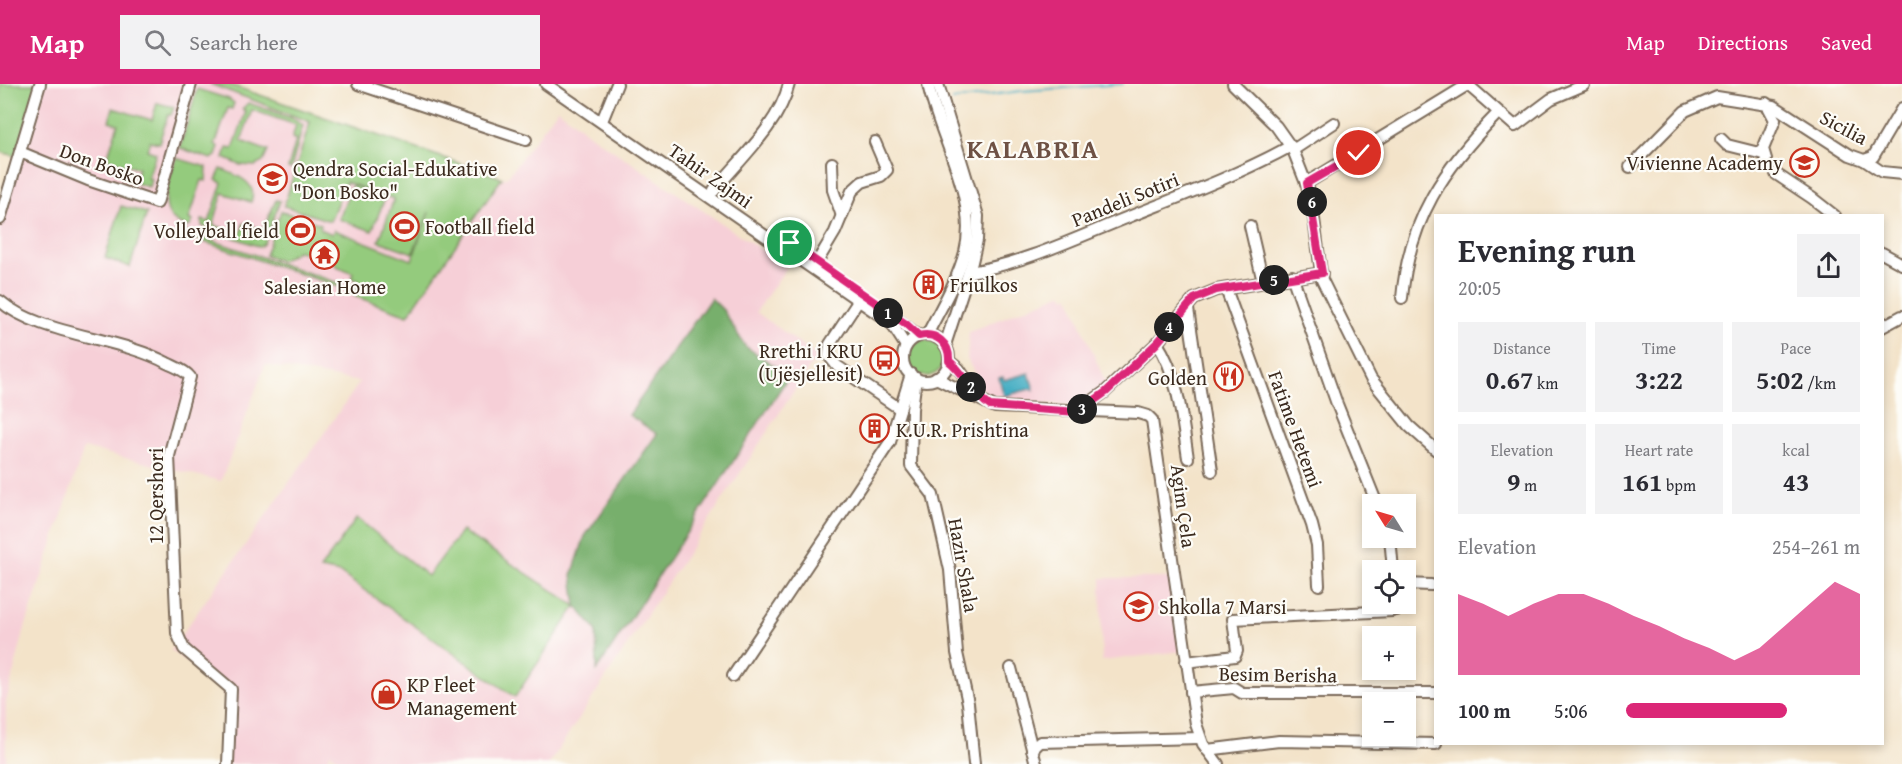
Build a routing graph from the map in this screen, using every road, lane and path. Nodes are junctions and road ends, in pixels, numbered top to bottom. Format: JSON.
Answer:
{"nodes":[{"id":1,"x":40,"y":84,"type":"edge"},
{"id":2,"x":191,"y":84,"type":"edge"},
{"id":3,"x":358,"y":84,"type":"edge"},
{"id":4,"x":546,"y":84,"type":"edge"},
{"id":5,"x":558,"y":84,"type":"edge"},
{"id":6,"x":617,"y":84,"type":"edge"},
{"id":7,"x":789,"y":84,"type":"edge"},
{"id":8,"x":928,"y":84,"type":"edge"},
{"id":9,"x":938,"y":84,"type":"edge"},
{"id":10,"x":1233,"y":84,"type":"edge"},
{"id":11,"x":1468,"y":84,"type":"edge"},
{"id":12,"x":1584,"y":84,"type":"edge"},
{"id":13,"x":1766,"y":103,"type":"junction"},
{"id":14,"x":1902,"y":108,"type":"edge"},
{"id":15,"x":1498,"y":113,"type":"junction"},
{"id":16,"x":603,"y":118,"type":"junction"},
{"id":17,"x":1334,"y":123,"type":"dead end"},
{"id":18,"x":1721,"y":139,"type":"dead end"},
{"id":19,"x":525,"y":140,"type":"dead end"},
{"id":20,"x":874,"y":142,"type":"dead end"},
{"id":21,"x":1292,"y":148,"type":"junction"},
{"id":22,"x":20,"y":152,"type":"junction"},
{"id":23,"x":1864,"y":160,"type":"junction"},
{"id":24,"x":832,"y":163,"type":"dead end"},
{"id":25,"x":1630,"y":167,"type":"dead end"},
{"id":26,"x":1776,"y":174,"type":"dead end"},
{"id":27,"x":1902,"y":174,"type":"edge"},
{"id":28,"x":1307,"y":183,"type":"junction"},
{"id":29,"x":714,"y":191,"type":"junction"},
{"id":30,"x":1832,"y":214,"type":"edge"},
{"id":31,"x":842,"y":216,"type":"junction"},
{"id":32,"x":0,"y":219,"type":"edge"},
{"id":33,"x":1250,"y":226,"type":"dead end"},
{"id":34,"x":1884,"y":254,"type":"edge"},
{"id":35,"x":817,"y":262,"type":"junction"},
{"id":36,"x":1902,"y":264,"type":"edge"},
{"id":37,"x":969,"y":272,"type":"junction"},
{"id":38,"x":1322,"y":273,"type":"junction"},
{"id":39,"x":1292,"y":276,"type":"junction"},
{"id":40,"x":1263,"y":282,"type":"junction"},
{"id":41,"x":1226,"y":289,"type":"junction"},
{"id":42,"x":1402,"y":298,"type":"dead end"},
{"id":43,"x":859,"y":300,"type":"junction"},
{"id":44,"x":0,"y":301,"type":"edge"},
{"id":45,"x":1188,"y":309,"type":"junction"},
{"id":46,"x":1902,"y":316,"type":"edge"},
{"id":47,"x":1884,"y":326,"type":"edge"},
{"id":48,"x":923,"y":335,"type":"junction"},
{"id":49,"x":1157,"y":343,"type":"junction"},
{"id":50,"x":945,"y":345,"type":"junction"},
{"id":51,"x":906,"y":346,"type":"junction"},
{"id":52,"x":949,"y":361,"type":"junction"},
{"id":53,"x":914,"y":376,"type":"junction"},
{"id":54,"x":936,"y":378,"type":"junction"},
{"id":55,"x":981,"y":400,"type":"junction"},
{"id":56,"x":900,"y":409,"type":"junction"},
{"id":57,"x":1078,"y":412,"type":"junction"},
{"id":58,"x":1434,"y":448,"type":"edge"},
{"id":59,"x":1188,"y":458,"type":"dead end"},
{"id":60,"x":1212,"y":471,"type":"dead end"},
{"id":61,"x":1373,"y":494,"type":"edge"},
{"id":62,"x":1416,"y":584,"type":"edge"},
{"id":63,"x":1319,"y":585,"type":"dead end"},
{"id":64,"x":1431,"y":585,"type":"dead end"},
{"id":65,"x":1362,"y":613,"type":"edge"},
{"id":66,"x":1186,"y":662,"type":"junction"},
{"id":67,"x":1011,"y":668,"type":"dead end"},
{"id":68,"x":733,"y":676,"type":"dead end"},
{"id":69,"x":1191,"y":692,"type":"junction"},
{"id":70,"x":1434,"y":693,"type":"edge"},
{"id":71,"x":1200,"y":738,"type":"junction"},
{"id":72,"x":1434,"y":744,"type":"edge"},
{"id":73,"x":1032,"y":750,"type":"junction"},
{"id":74,"x":1207,"y":750,"type":"junction"},
{"id":75,"x":228,"y":764,"type":"edge"},
{"id":76,"x":974,"y":764,"type":"edge"},
{"id":77,"x":1036,"y":764,"type":"edge"},
{"id":78,"x":1218,"y":764,"type":"edge"}],
"edges":[{"from":1,"to":22,"type":"street"},
{"from":2,"to":22,"type":"street","name":"Don Bosko"},
{"from":3,"to":19,"type":"street"},
{"from":4,"to":16,"type":"street","name":"Tahir Zajmi"},
{"from":5,"to":16,"type":"street","name":"Tahir Zajmi"},
{"from":6,"to":16,"type":"street"},
{"from":7,"to":29,"type":"street"},
{"from":8,"to":48,"type":"street"},
{"from":9,"to":37,"type":"street"},
{"from":10,"to":21,"type":"street"},
{"from":11,"to":15,"type":"street"},
{"from":11,"to":28,"type":"street"},
{"from":12,"to":15,"type":"street"},
{"from":13,"to":18,"type":"street"},
{"from":13,"to":23,"type":"street","name":"Sicilia"},
{"from":13,"to":25,"type":"street","name":"Sicilia"},
{"from":14,"to":23,"type":"street","name":"Sicilia"},
{"from":15,"to":42,"type":"street"},
{"from":16,"to":29,"type":"street","name":"Tahir Zajmi"},
{"from":16,"to":43,"type":"street","name":"Tahir Zajmi"},
{"from":17,"to":21,"type":"street","name":"Pandeli Sotiri"},
{"from":20,"to":31,"type":"street"},
{"from":21,"to":28,"type":"street"},
{"from":21,"to":37,"type":"street","name":"Pandeli Sotiri"},
{"from":22,"to":32,"type":"street"},
{"from":23,"to":27,"type":"street"},
{"from":24,"to":31,"type":"street"},
{"from":26,"to":30,"type":"street"},
{"from":28,"to":38,"type":"street"},
{"from":29,"to":35,"type":"street","name":"Tahir Zajmi"},
{"from":31,"to":35,"type":"street"},
{"from":33,"to":40,"type":"street"},
{"from":34,"to":36,"type":"street"},
{"from":35,"to":48,"type":"street","name":"Tahir Zajmi"},
{"from":37,"to":50,"type":"street"},
{"from":38,"to":39,"type":"street"},
{"from":38,"to":58,"type":"street"},
{"from":39,"to":40,"type":"street"},
{"from":39,"to":61,"type":"street"},
{"from":40,"to":41,"type":"street"},
{"from":41,"to":45,"type":"street"},
{"from":41,"to":63,"type":"street","name":"Fatime Hetemi"},
{"from":43,"to":51,"type":"street","name":"Tahir Zajmi"},
{"from":43,"to":56,"type":"street"},
{"from":44,"to":75,"type":"street","name":"12 Qershori"},
{"from":45,"to":49,"type":"street"},
{"from":45,"to":60,"type":"street"},
{"from":46,"to":47,"type":"street"},
{"from":48,"to":50,"type":"street"},
{"from":48,"to":51,"type":"street"},
{"from":49,"to":57,"type":"street"},
{"from":49,"to":59,"type":"street"},
{"from":50,"to":52,"type":"street"},
{"from":51,"to":53,"type":"street"},
{"from":52,"to":54,"type":"street"},
{"from":52,"to":55,"type":"street"},
{"from":53,"to":54,"type":"street"},
{"from":53,"to":56,"type":"street"},
{"from":53,"to":76,"type":"street","name":"Hazir Shala"},
{"from":54,"to":55,"type":"street","name":"Agim Çela"},
{"from":55,"to":57,"type":"street","name":"Agim Çela"},
{"from":56,"to":68,"type":"street"},
{"from":57,"to":66,"type":"street","name":"Agim Çela"},
{"from":62,"to":64,"type":"street"},
{"from":65,"to":66,"type":"street"},
{"from":66,"to":69,"type":"street","name":"Agim Çela"},
{"from":67,"to":73,"type":"street"},
{"from":69,"to":70,"type":"street","name":"Besim Berisha"},
{"from":69,"to":71,"type":"street","name":"Agim Çela"},
{"from":71,"to":73,"type":"street"},
{"from":71,"to":74,"type":"street","name":"Agim Çela"},
{"from":72,"to":74,"type":"street"},
{"from":73,"to":77,"type":"street"},
{"from":74,"to":78,"type":"street","name":"Agim Çela"}]}
